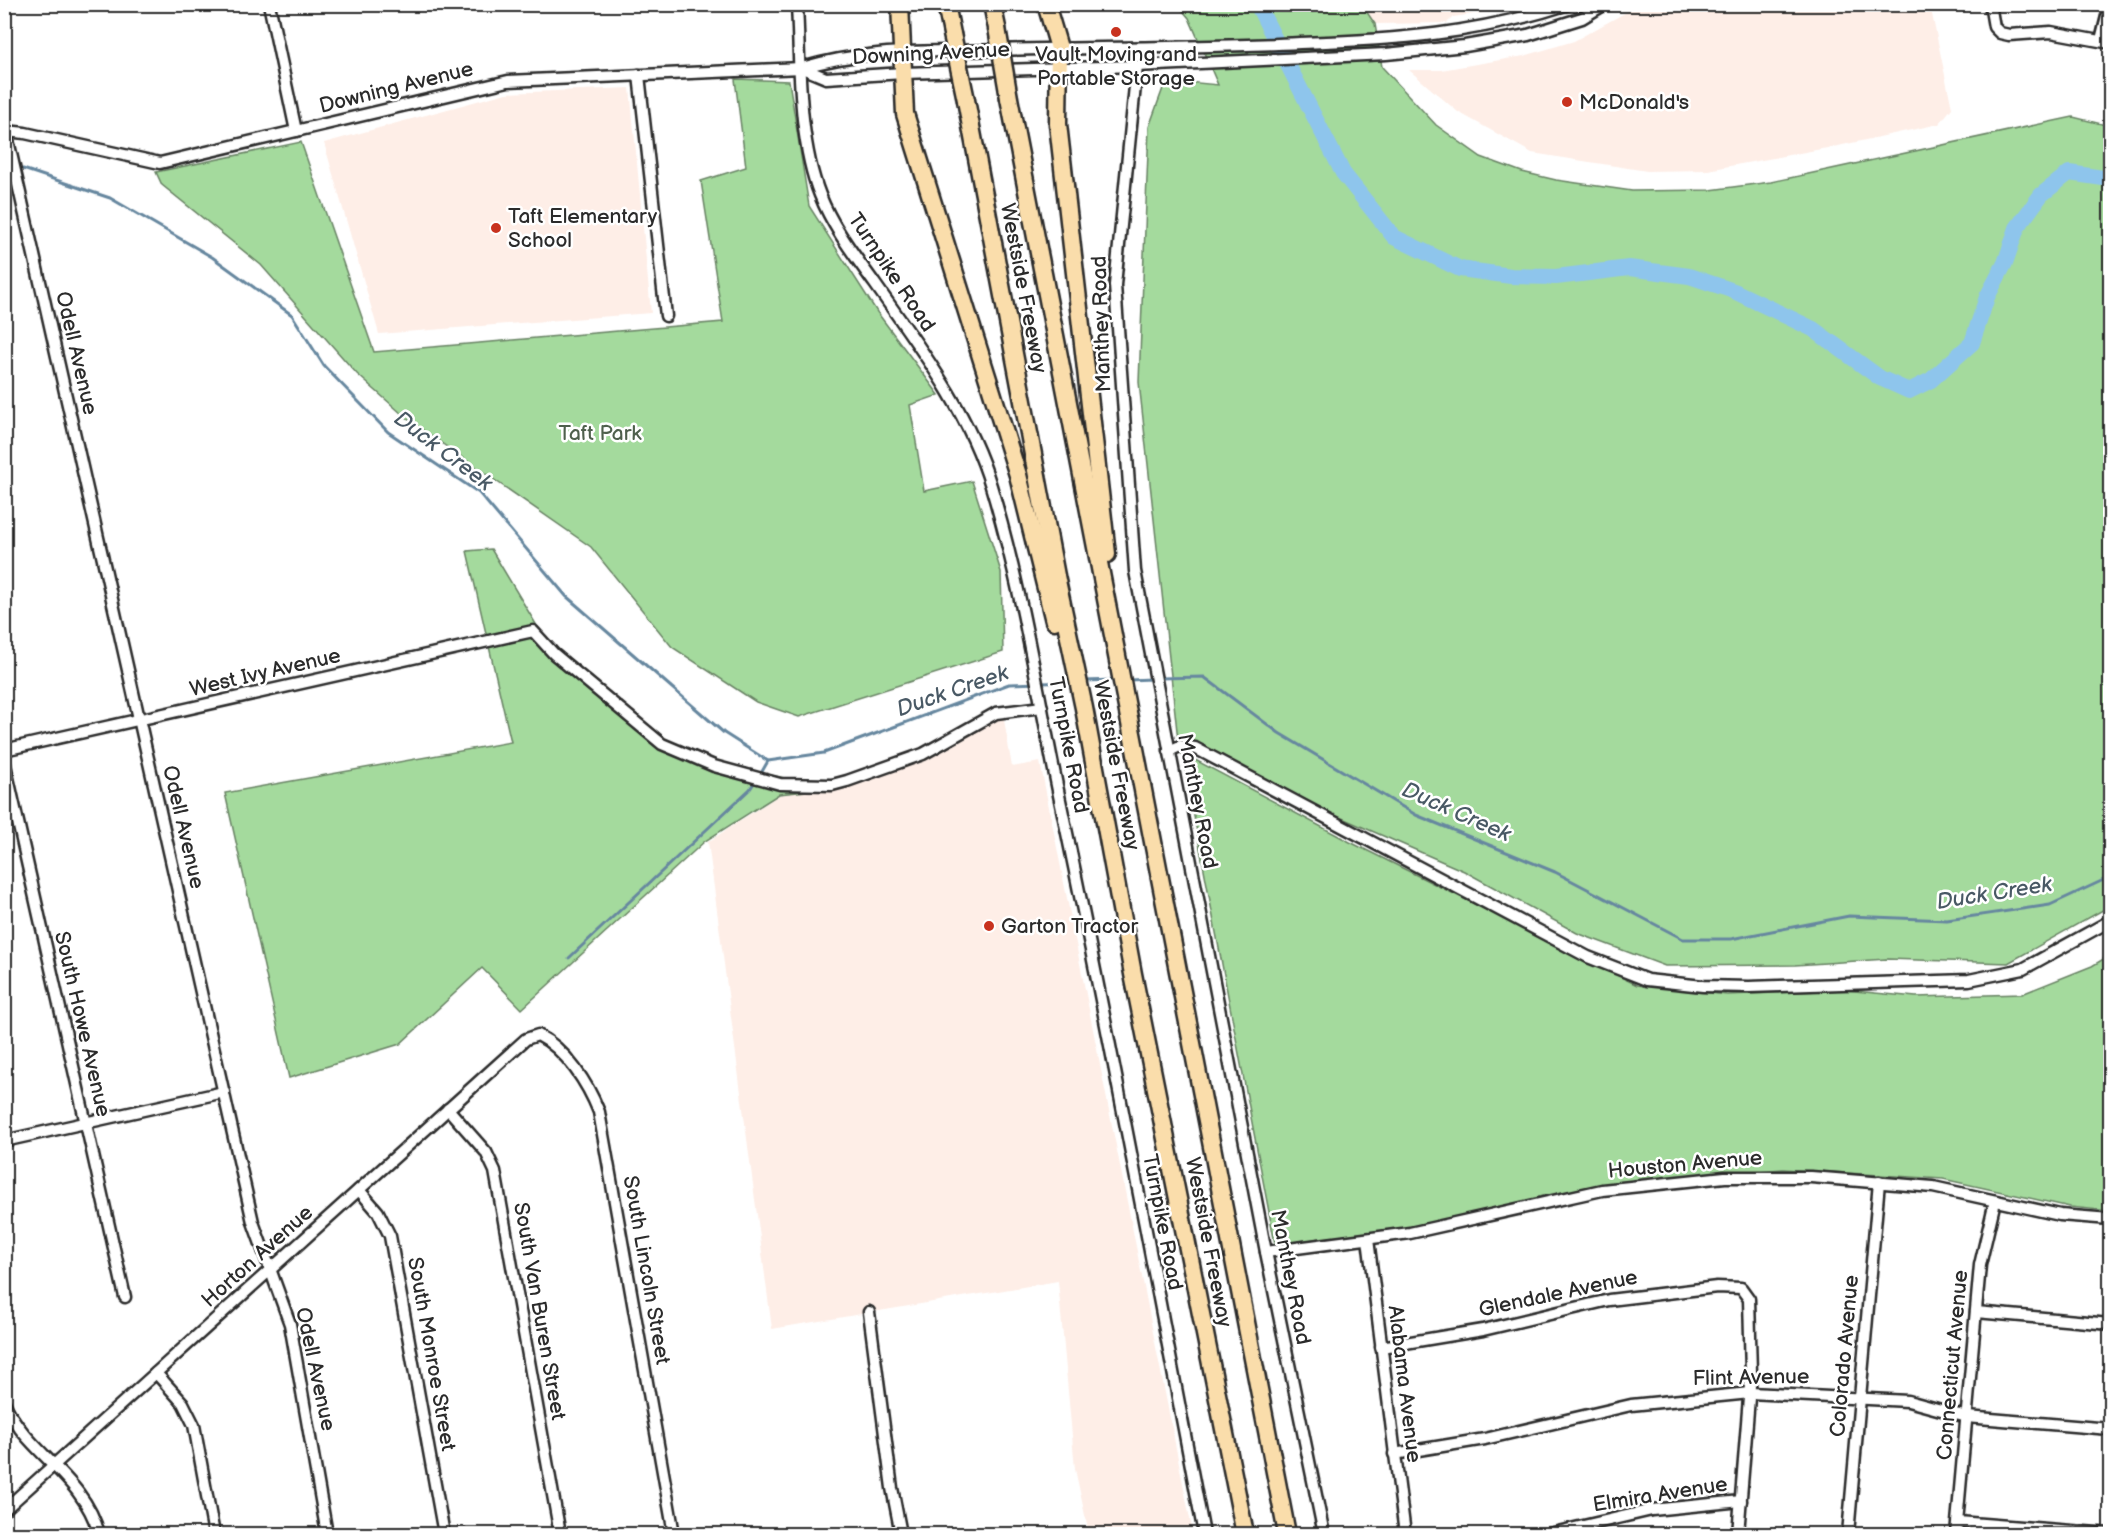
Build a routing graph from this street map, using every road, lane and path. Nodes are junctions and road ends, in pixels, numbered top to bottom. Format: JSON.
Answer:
{"nodes":[{"id":1,"x":268,"y":4,"type":"edge"},
{"id":2,"x":797,"y":4,"type":"edge"},
{"id":3,"x":900,"y":4,"type":"edge"},
{"id":4,"x":946,"y":4,"type":"edge"},
{"id":5,"x":992,"y":4,"type":"edge"},
{"id":6,"x":1046,"y":4,"type":"edge"},
{"id":7,"x":1569,"y":4,"type":"edge"},
{"id":8,"x":1605,"y":4,"type":"edge"},
{"id":9,"x":1990,"y":4,"type":"edge"},
{"id":10,"x":2110,"y":4,"type":"edge"},
{"id":11,"x":2106,"y":42,"type":"edge"},
{"id":12,"x":1210,"y":47,"type":"junction"},
{"id":13,"x":1059,"y":48,"type":"junction"},
{"id":14,"x":902,"y":53,"type":"junction"},
{"id":15,"x":1137,"y":66,"type":"junction"},
{"id":16,"x":1059,"y":67,"type":"junction"},
{"id":17,"x":801,"y":68,"type":"junction"},
{"id":18,"x":903,"y":73,"type":"junction"},
{"id":19,"x":639,"y":75,"type":"junction"},
{"id":20,"x":5,"y":129,"type":"edge"},
{"id":21,"x":297,"y":130,"type":"junction"},
{"id":22,"x":666,"y":316,"type":"dead end"},
{"id":23,"x":1105,"y":597,"type":"junction"},
{"id":24,"x":1071,"y":647,"type":"junction"},
{"id":25,"x":1041,"y":703,"type":"junction"},
{"id":26,"x":139,"y":720,"type":"junction"},
{"id":27,"x":4,"y":750,"type":"edge"},
{"id":28,"x":1168,"y":751,"type":"junction"},
{"id":29,"x":4,"y":760,"type":"edge"},
{"id":30,"x":2110,"y":921,"type":"edge"},
{"id":31,"x":538,"y":1035,"type":"joint"},
{"id":32,"x":224,"y":1092,"type":"junction"},
{"id":33,"x":448,"y":1109,"type":"junction"},
{"id":34,"x":86,"y":1122,"type":"junction"},
{"id":35,"x":4,"y":1141,"type":"edge"},
{"id":36,"x":1879,"y":1182,"type":"junction"},
{"id":37,"x":359,"y":1190,"type":"junction"},
{"id":38,"x":1995,"y":1201,"type":"junction"},
{"id":39,"x":2110,"y":1219,"type":"edge"},
{"id":40,"x":1368,"y":1239,"type":"junction"},
{"id":41,"x":1266,"y":1252,"type":"junction"},
{"id":42,"x":269,"y":1271,"type":"junction"},
{"id":43,"x":125,"y":1297,"type":"dead end"},
{"id":44,"x":869,"y":1312,"type":"dead end"},
{"id":45,"x":1976,"y":1312,"type":"junction"},
{"id":46,"x":2110,"y":1324,"type":"edge"},
{"id":47,"x":1381,"y":1347,"type":"junction"},
{"id":48,"x":156,"y":1373,"type":"junction"},
{"id":49,"x":1750,"y":1393,"type":"junction"},
{"id":50,"x":1860,"y":1397,"type":"junction"},
{"id":51,"x":4,"y":1402,"type":"edge"},
{"id":52,"x":1967,"y":1417,"type":"junction"},
{"id":53,"x":2110,"y":1429,"type":"edge"},
{"id":54,"x":1394,"y":1454,"type":"junction"},
{"id":55,"x":55,"y":1465,"type":"junction"},
{"id":56,"x":1741,"y":1501,"type":"junction"},
{"id":57,"x":4,"y":1510,"type":"edge"},
{"id":58,"x":1958,"y":1522,"type":"junction"},
{"id":59,"x":99,"y":1534,"type":"edge"},
{"id":60,"x":214,"y":1534,"type":"edge"},
{"id":61,"x":327,"y":1534,"type":"edge"},
{"id":62,"x":444,"y":1534,"type":"edge"},
{"id":63,"x":560,"y":1534,"type":"edge"},
{"id":64,"x":674,"y":1534,"type":"edge"},
{"id":65,"x":901,"y":1534,"type":"edge"},
{"id":66,"x":1204,"y":1534,"type":"edge"},
{"id":67,"x":1245,"y":1534,"type":"edge"},
{"id":68,"x":1287,"y":1534,"type":"edge"},
{"id":69,"x":1324,"y":1534,"type":"edge"},
{"id":70,"x":1405,"y":1534,"type":"edge"},
{"id":71,"x":1549,"y":1534,"type":"edge"},
{"id":72,"x":1738,"y":1534,"type":"edge"},
{"id":73,"x":1848,"y":1534,"type":"edge"},
{"id":74,"x":1956,"y":1534,"type":"edge"},
{"id":75,"x":2110,"y":1534,"type":"edge"}],
"edges":[{"from":1,"to":21,"type":"street"},
{"from":2,"to":17,"type":"street","name":"Turnpike Road"},
{"from":3,"to":14,"type":"highway"},
{"from":4,"to":24,"type":"highway","name":"Westside Freeway","bridge":true},
{"from":5,"to":23,"type":"highway","name":"Westside Freeway","bridge":true},
{"from":6,"to":13,"type":"highway"},
{"from":7,"to":12,"type":"street"},
{"from":8,"to":15,"type":"street"},
{"from":9,"to":11,"type":"street"},
{"from":10,"to":11,"type":"street"},
{"from":12,"to":13,"type":"street","name":"Downing Avenue"},
{"from":12,"to":15,"type":"street"},
{"from":13,"to":14,"type":"street","name":"Downing Avenue"},
{"from":13,"to":16,"type":"highway"},
{"from":14,"to":17,"type":"street","name":"Downing Avenue"},
{"from":14,"to":18,"type":"highway"},
{"from":15,"to":16,"type":"street","name":"Downing Avenue"},
{"from":15,"to":28,"type":"street","name":"Manthey Road"},
{"from":16,"to":18,"type":"street","name":"Downing Avenue"},
{"from":16,"to":23,"type":"highway"},
{"from":17,"to":18,"type":"street","name":"Downing Avenue"},
{"from":17,"to":19,"type":"street","name":"Downing Avenue"},
{"from":17,"to":25,"type":"street","name":"Turnpike Road"},
{"from":18,"to":24,"type":"highway"},
{"from":19,"to":21,"type":"street","name":"Downing Avenue"},
{"from":19,"to":22,"type":"street"},
{"from":20,"to":21,"type":"street","name":"Downing Avenue"},
{"from":20,"to":26,"type":"street","name":"Odell Avenue"},
{"from":23,"to":68,"type":"highway","name":"Westside Freeway"},
{"from":24,"to":67,"type":"highway","name":"Westside Freeway"},
{"from":25,"to":26,"type":"street","name":"West Ivy Avenue"},
{"from":25,"to":66,"type":"street","name":"Turnpike Road"},
{"from":26,"to":27,"type":"street","name":"West Ivy Avenue"},
{"from":26,"to":32,"type":"street","name":"Odell Avenue"},
{"from":28,"to":30,"type":"street"},
{"from":28,"to":41,"type":"street","name":"Manthey Road"},
{"from":29,"to":34,"type":"street","name":"South Howe Avenue"},
{"from":31,"to":33,"type":"street","name":"Horton Avenue"},
{"from":31,"to":64,"type":"street","name":"South Lincoln Street"},
{"from":32,"to":34,"type":"street"},
{"from":32,"to":42,"type":"street","name":"Odell Avenue"},
{"from":33,"to":37,"type":"street","name":"Horton Avenue"},
{"from":33,"to":63,"type":"street","name":"South Van Buren Street"},
{"from":34,"to":35,"type":"street"},
{"from":34,"to":43,"type":"street","name":"South Howe Avenue"},
{"from":36,"to":38,"type":"street","name":"Houston Avenue"},
{"from":36,"to":40,"type":"street","name":"Houston Avenue"},
{"from":36,"to":50,"type":"street","name":"Colorado Avenue"},
{"from":37,"to":42,"type":"street","name":"Horton Avenue"},
{"from":37,"to":62,"type":"street","name":"South Monroe Street"},
{"from":38,"to":39,"type":"street","name":"Houston Avenue"},
{"from":38,"to":45,"type":"street","name":"Connecticut Avenue"},
{"from":40,"to":41,"type":"street","name":"Houston Avenue"},
{"from":40,"to":47,"type":"street","name":"Alabama Avenue"},
{"from":41,"to":69,"type":"street","name":"Manthey Road"},
{"from":42,"to":48,"type":"street","name":"Horton Avenue"},
{"from":42,"to":61,"type":"street","name":"Odell Avenue"},
{"from":44,"to":65,"type":"street"},
{"from":45,"to":46,"type":"street"},
{"from":45,"to":52,"type":"street","name":"Connecticut Avenue"},
{"from":47,"to":49,"type":"street","name":"Glendale Avenue"},
{"from":47,"to":54,"type":"street","name":"Alabama Avenue"},
{"from":48,"to":55,"type":"street","name":"Horton Avenue"},
{"from":48,"to":60,"type":"street"},
{"from":49,"to":50,"type":"street","name":"Flint Avenue"},
{"from":49,"to":54,"type":"street","name":"Flint Avenue"},
{"from":49,"to":56,"type":"street"},
{"from":50,"to":52,"type":"street","name":"Flint Avenue"},
{"from":50,"to":73,"type":"street","name":"Colorado Avenue"},
{"from":51,"to":55,"type":"street"},
{"from":52,"to":53,"type":"street","name":"Flint Avenue"},
{"from":52,"to":58,"type":"street","name":"Connecticut Avenue"},
{"from":54,"to":70,"type":"street","name":"Alabama Avenue"},
{"from":55,"to":57,"type":"street","name":"Horton Avenue"},
{"from":55,"to":59,"type":"street"},
{"from":56,"to":71,"type":"street","name":"Elmira Avenue"},
{"from":56,"to":72,"type":"street"},
{"from":58,"to":74,"type":"street","name":"Connecticut Avenue"},
{"from":58,"to":75,"type":"street"}]}
